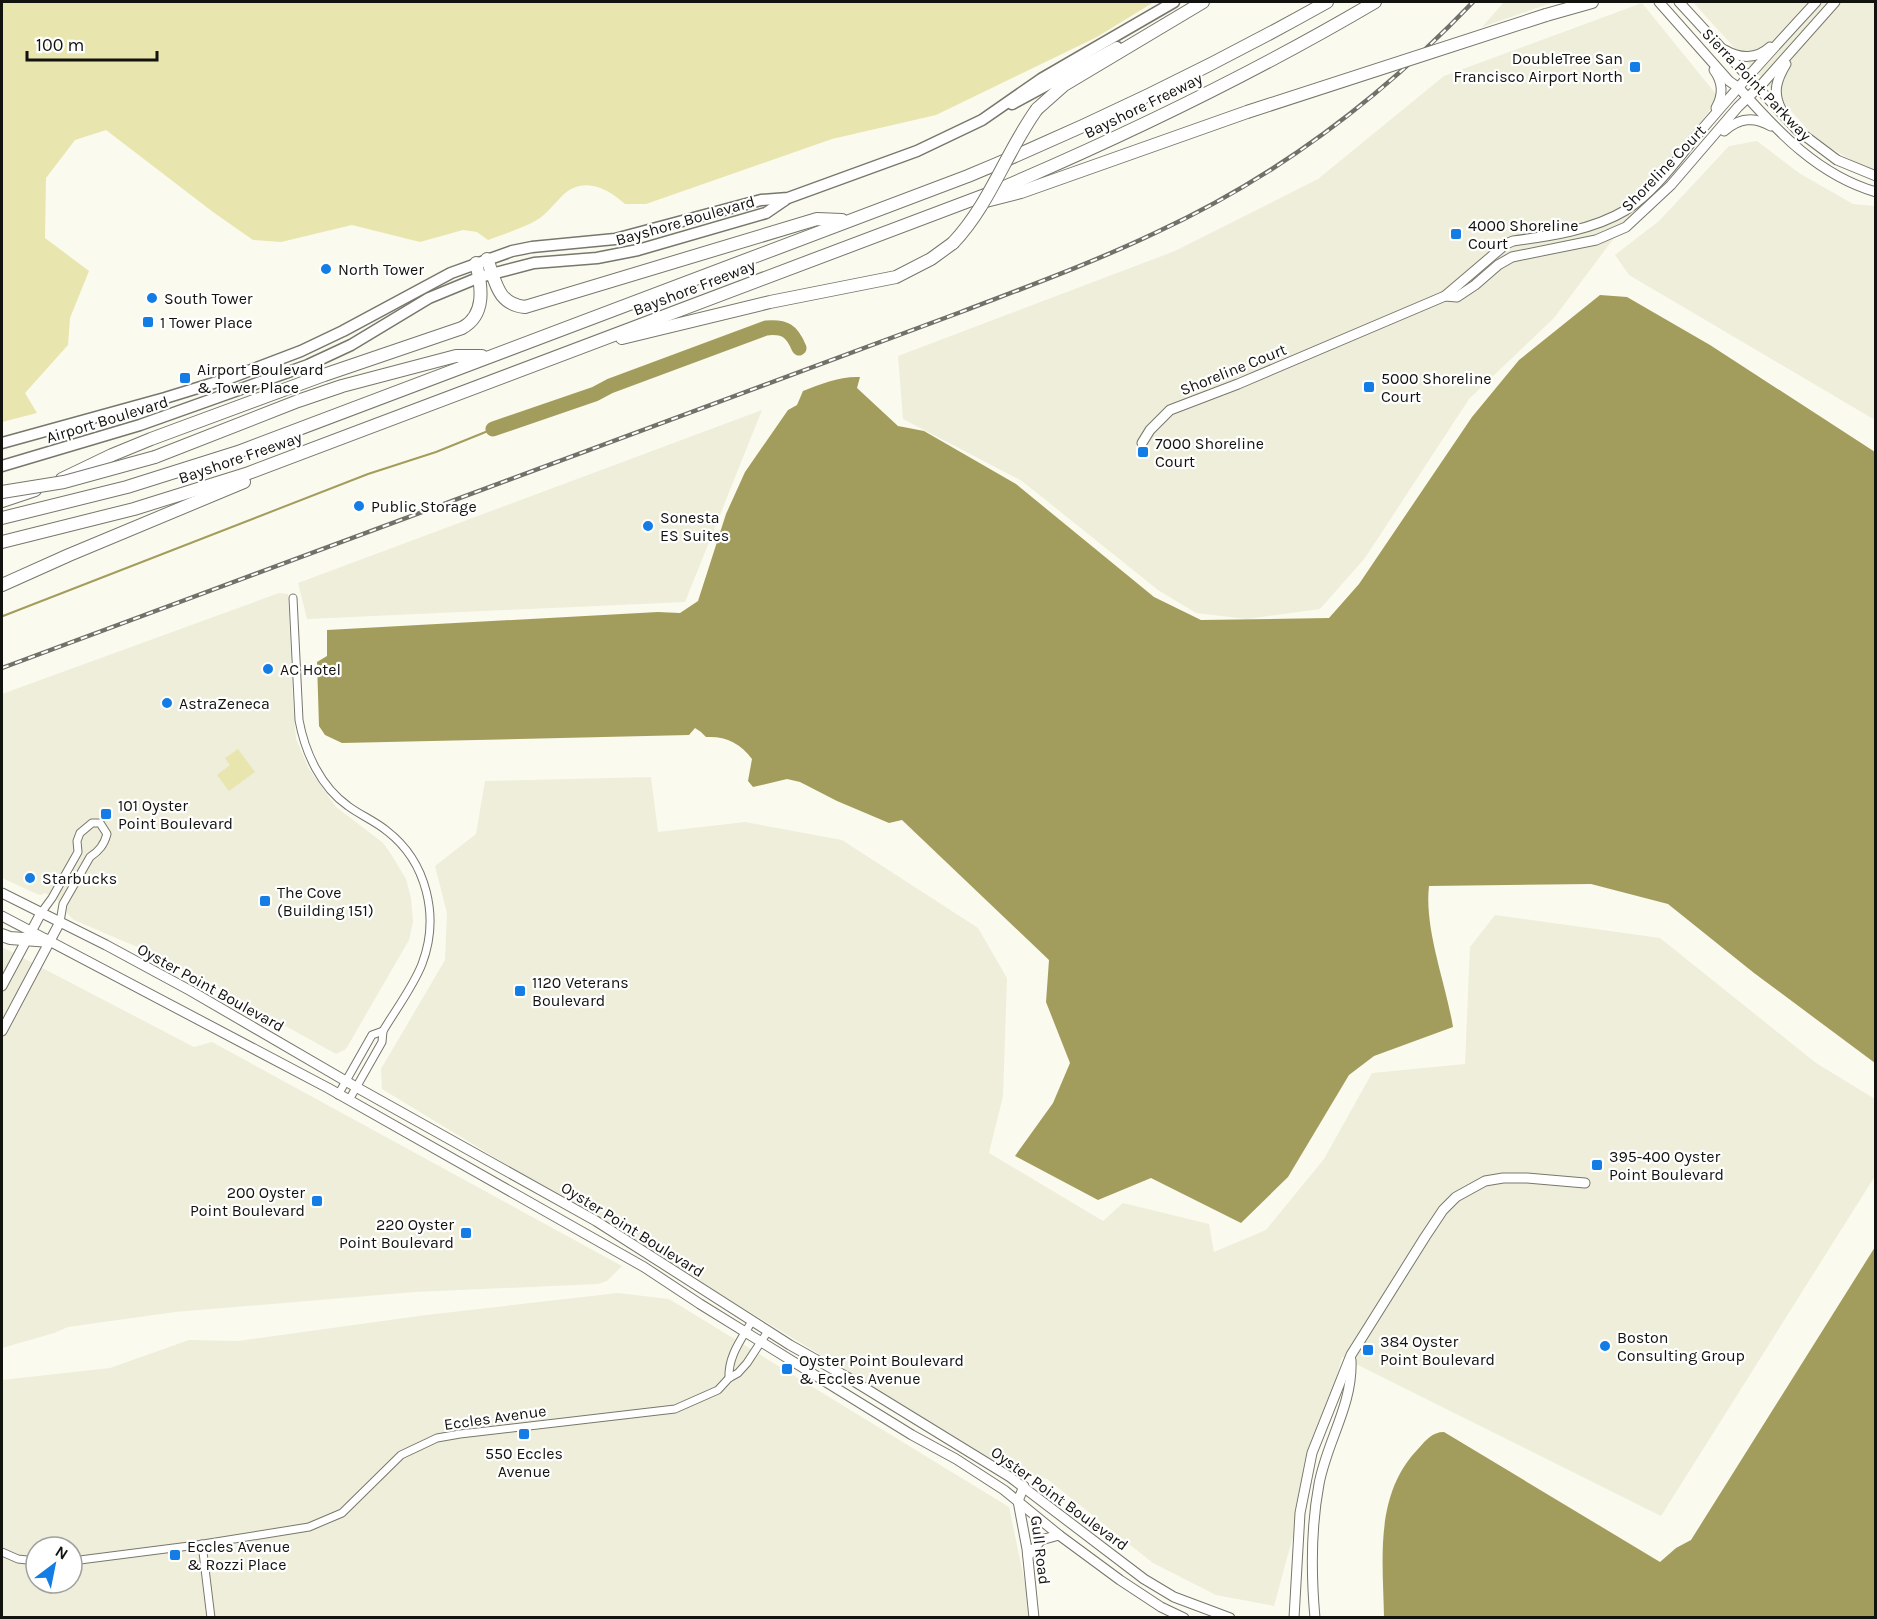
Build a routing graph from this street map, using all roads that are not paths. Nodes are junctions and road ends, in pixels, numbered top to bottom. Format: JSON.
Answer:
{"nodes":[{"id":1,"x":1174,"y":2,"type":"edge"},
{"id":2,"x":1193,"y":2,"type":"edge"},
{"id":3,"x":1203,"y":2,"type":"edge"},
{"id":4,"x":1327,"y":2,"type":"edge"},
{"id":5,"x":1375,"y":2,"type":"edge"},
{"id":6,"x":1592,"y":2,"type":"edge"},
{"id":7,"x":1659,"y":2,"type":"edge"},
{"id":8,"x":1679,"y":2,"type":"edge"},
{"id":9,"x":1816,"y":2,"type":"edge"},
{"id":10,"x":1835,"y":2,"type":"edge"},
{"id":11,"x":1796,"y":23,"type":"junction"},
{"id":12,"x":1688,"y":35,"type":"junction"},
{"id":13,"x":1717,"y":44,"type":"junction"},
{"id":14,"x":1797,"y":46,"type":"junction"},
{"id":15,"x":1749,"y":77,"type":"junction"},
{"id":16,"x":1739,"y":88,"type":"junction"},
{"id":17,"x":1758,"y":88,"type":"junction"},
{"id":18,"x":1748,"y":98,"type":"junction"},
{"id":19,"x":995,"y":111,"type":"junction"},
{"id":20,"x":1703,"y":128,"type":"junction"},
{"id":21,"x":1797,"y":130,"type":"junction"},
{"id":22,"x":1778,"y":131,"type":"junction"},
{"id":23,"x":1708,"y":144,"type":"junction"},
{"id":24,"x":1875,"y":176,"type":"edge"},
{"id":25,"x":1875,"y":192,"type":"edge"},
{"id":26,"x":788,"y":198,"type":"junction"},
{"id":27,"x":954,"y":207,"type":"junction"},
{"id":28,"x":849,"y":220,"type":"junction"},
{"id":29,"x":481,"y":261,"type":"junction"},
{"id":30,"x":486,"y":275,"type":"junction"},
{"id":31,"x":1445,"y":296,"type":"junction"},
{"id":32,"x":582,"y":346,"type":"junction"},
{"id":33,"x":490,"y":356,"type":"junction"},
{"id":34,"x":422,"y":407,"type":"junction"},
{"id":35,"x":2,"y":443,"type":"edge"},
{"id":36,"x":1142,"y":443,"type":"dead end"},
{"id":37,"x":2,"y":466,"type":"edge"},
{"id":38,"x":2,"y":492,"type":"edge"},
{"id":39,"x":2,"y":501,"type":"edge"},
{"id":40,"x":2,"y":518,"type":"edge"},
{"id":41,"x":2,"y":542,"type":"edge"},
{"id":42,"x":2,"y":585,"type":"edge"},
{"id":43,"x":293,"y":598,"type":"dead end"},
{"id":44,"x":78,"y":852,"type":"junction"},
{"id":45,"x":90,"y":857,"type":"junction"},
{"id":46,"x":2,"y":893,"type":"edge"},
{"id":47,"x":41,"y":913,"type":"junction"},
{"id":48,"x":2,"y":916,"type":"edge"},
{"id":49,"x":60,"y":922,"type":"junction"},
{"id":50,"x":2,"y":935,"type":"edge"},
{"id":51,"x":29,"y":935,"type":"junction"},
{"id":52,"x":50,"y":941,"type":"junction"},
{"id":53,"x":2,"y":986,"type":"edge"},
{"id":54,"x":2,"y":1031,"type":"edge"},
{"id":55,"x":383,"y":1031,"type":"junction"},
{"id":56,"x":346,"y":1081,"type":"junction"},
{"id":57,"x":356,"y":1087,"type":"junction"},
{"id":58,"x":338,"y":1095,"type":"junction"},
{"id":59,"x":349,"y":1100,"type":"junction"},
{"id":60,"x":1585,"y":1183,"type":"dead end"},
{"id":61,"x":752,"y":1321,"type":"junction"},
{"id":62,"x":768,"y":1331,"type":"junction"},
{"id":63,"x":746,"y":1332,"type":"junction"},
{"id":64,"x":761,"y":1341,"type":"junction"},
{"id":65,"x":1351,"y":1355,"type":"junction"},
{"id":66,"x":729,"y":1378,"type":"junction"},
{"id":67,"x":1307,"y":1475,"type":"junction"},
{"id":68,"x":1320,"y":1478,"type":"junction"},
{"id":69,"x":1024,"y":1486,"type":"junction"},
{"id":70,"x":1018,"y":1501,"type":"junction"},
{"id":71,"x":1059,"y":1535,"type":"junction"},
{"id":72,"x":201,"y":1544,"type":"junction"},
{"id":73,"x":2,"y":1552,"type":"edge"},
{"id":74,"x":1028,"y":1556,"type":"junction"},
{"id":75,"x":84,"y":1559,"type":"edge"},
{"id":76,"x":24,"y":1560,"type":"edge"},
{"id":77,"x":211,"y":1617,"type":"edge"},
{"id":78,"x":1034,"y":1617,"type":"edge"},
{"id":79,"x":1184,"y":1617,"type":"edge"},
{"id":80,"x":1230,"y":1617,"type":"edge"},
{"id":81,"x":1294,"y":1617,"type":"edge"},
{"id":82,"x":1315,"y":1617,"type":"edge"}],
"edges":[{"from":1,"to":19,"type":"main road","name":"Bayshore Boulevard"},
{"from":2,"to":19,"type":"main road","name":"Bayshore Boulevard"},
{"from":3,"to":32,"type":"highway","bridge":true},
{"from":4,"to":28,"type":"highway","name":"Bayshore Freeway"},
{"from":5,"to":27,"type":"highway","name":"Bayshore Freeway"},
{"from":6,"to":27,"type":"highway","bridge":true},
{"from":7,"to":12,"type":"street","name":"Sierra Point Parkway"},
{"from":8,"to":13,"type":"street","name":"Sierra Point Parkway"},
{"from":9,"to":11,"type":"street"},
{"from":10,"to":14,"type":"street"},
{"from":11,"to":13,"type":"street"},
{"from":11,"to":15,"type":"street","name":"Shoreline Court"},
{"from":12,"to":16,"type":"street","name":"Sierra Point Parkway"},
{"from":12,"to":20,"type":"street"},
{"from":13,"to":15,"type":"street","name":"Sierra Point Parkway"},
{"from":14,"to":17,"type":"street","name":"Shoreline Court"},
{"from":14,"to":21,"type":"street"},
{"from":15,"to":16,"type":"street","name":"Shoreline Court"},
{"from":15,"to":17,"type":"street","name":"Sierra Point Parkway"},
{"from":16,"to":18,"type":"street","name":"Sierra Point Parkway"},
{"from":16,"to":20,"type":"street","name":"Shoreline Court"},
{"from":17,"to":18,"type":"street","name":"Shoreline Court"},
{"from":17,"to":21,"type":"street","name":"Sierra Point Parkway"},
{"from":18,"to":22,"type":"street","name":"Sierra Point Parkway"},
{"from":18,"to":23,"type":"street","name":"Shoreline Court"},
{"from":19,"to":26,"type":"main road","name":"Bayshore Boulevard"},
{"from":20,"to":31,"type":"street","name":"Shoreline Court"},
{"from":21,"to":24,"type":"street","name":"Sierra Point Parkway"},
{"from":22,"to":23,"type":"street"},
{"from":22,"to":25,"type":"street","name":"Sierra Point Parkway"},
{"from":23,"to":31,"type":"street","name":"Shoreline Court"},
{"from":26,"to":29,"type":"main road","name":"Bayshore Boulevard"},
{"from":26,"to":30,"type":"main road","name":"Bayshore Boulevard"},
{"from":27,"to":32,"type":"highway","name":"Bayshore Freeway"},
{"from":28,"to":30,"type":"highway"},
{"from":28,"to":33,"type":"highway","name":"Bayshore Freeway"},
{"from":29,"to":30,"type":"highway"},
{"from":29,"to":35,"type":"main road","name":"Airport Boulevard"},
{"from":30,"to":37,"type":"main road","name":"Airport Boulevard"},
{"from":30,"to":39,"type":"highway"},
{"from":31,"to":36,"type":"street","name":"Shoreline Court"},
{"from":32,"to":34,"type":"highway","name":"Bayshore Freeway"},
{"from":33,"to":38,"type":"highway","bridge":true},
{"from":33,"to":40,"type":"highway","name":"Bayshore Freeway"},
{"from":34,"to":41,"type":"highway","name":"Bayshore Freeway"},
{"from":34,"to":42,"type":"highway"},
{"from":43,"to":55,"type":"street"},
{"from":44,"to":45,"type":"street"},
{"from":44,"to":45,"type":"street"},
{"from":44,"to":47,"type":"street"},
{"from":45,"to":49,"type":"street"},
{"from":46,"to":47,"type":"street","name":"Oyster Point Boulevard"},
{"from":47,"to":49,"type":"street","name":"Oyster Point Boulevard"},
{"from":47,"to":51,"type":"street"},
{"from":48,"to":51,"type":"street"},
{"from":49,"to":52,"type":"street"},
{"from":49,"to":56,"type":"street","name":"Oyster Point Boulevard"},
{"from":50,"to":51,"type":"highway"},
{"from":51,"to":52,"type":"highway"},
{"from":51,"to":53,"type":"street"},
{"from":52,"to":54,"type":"street"},
{"from":52,"to":58,"type":"street","name":"Oyster Point Boulevard"},
{"from":55,"to":56,"type":"street"},
{"from":55,"to":57,"type":"street"},
{"from":56,"to":57,"type":"street","name":"Oyster Point Boulevard"},
{"from":56,"to":58,"type":"street"},
{"from":57,"to":59,"type":"street"},
{"from":57,"to":61,"type":"street","name":"Oyster Point Boulevard"},
{"from":58,"to":59,"type":"street","name":"Oyster Point Boulevard"},
{"from":59,"to":63,"type":"street","name":"Oyster Point Boulevard"},
{"from":60,"to":65,"type":"street"},
{"from":61,"to":62,"type":"street","name":"Oyster Point Boulevard"},
{"from":61,"to":63,"type":"street"},
{"from":62,"to":64,"type":"street","name":"Eccles Avenue"},
{"from":62,"to":69,"type":"street","name":"Oyster Point Boulevard"},
{"from":63,"to":64,"type":"street","name":"Oyster Point Boulevard"},
{"from":63,"to":66,"type":"street"},
{"from":64,"to":66,"type":"street","name":"Eccles Avenue"},
{"from":64,"to":70,"type":"street","name":"Oyster Point Boulevard"},
{"from":65,"to":67,"type":"street"},
{"from":65,"to":68,"type":"street"},
{"from":66,"to":72,"type":"street","name":"Eccles Avenue"},
{"from":67,"to":68,"type":"street"},
{"from":67,"to":81,"type":"street"},
{"from":68,"to":82,"type":"street"},
{"from":69,"to":70,"type":"street","name":"Gull Road"},
{"from":69,"to":80,"type":"street","name":"Oyster Point Boulevard"},
{"from":70,"to":71,"type":"street","name":"Oyster Point Boulevard"},
{"from":70,"to":74,"type":"street","name":"Gull Road"},
{"from":71,"to":74,"type":"street"},
{"from":71,"to":79,"type":"street","name":"Oyster Point Boulevard"},
{"from":72,"to":75,"type":"street","name":"Eccles Avenue"},
{"from":72,"to":77,"type":"street"},
{"from":73,"to":76,"type":"street"},
{"from":74,"to":78,"type":"street","name":"Gull Road"}]}
